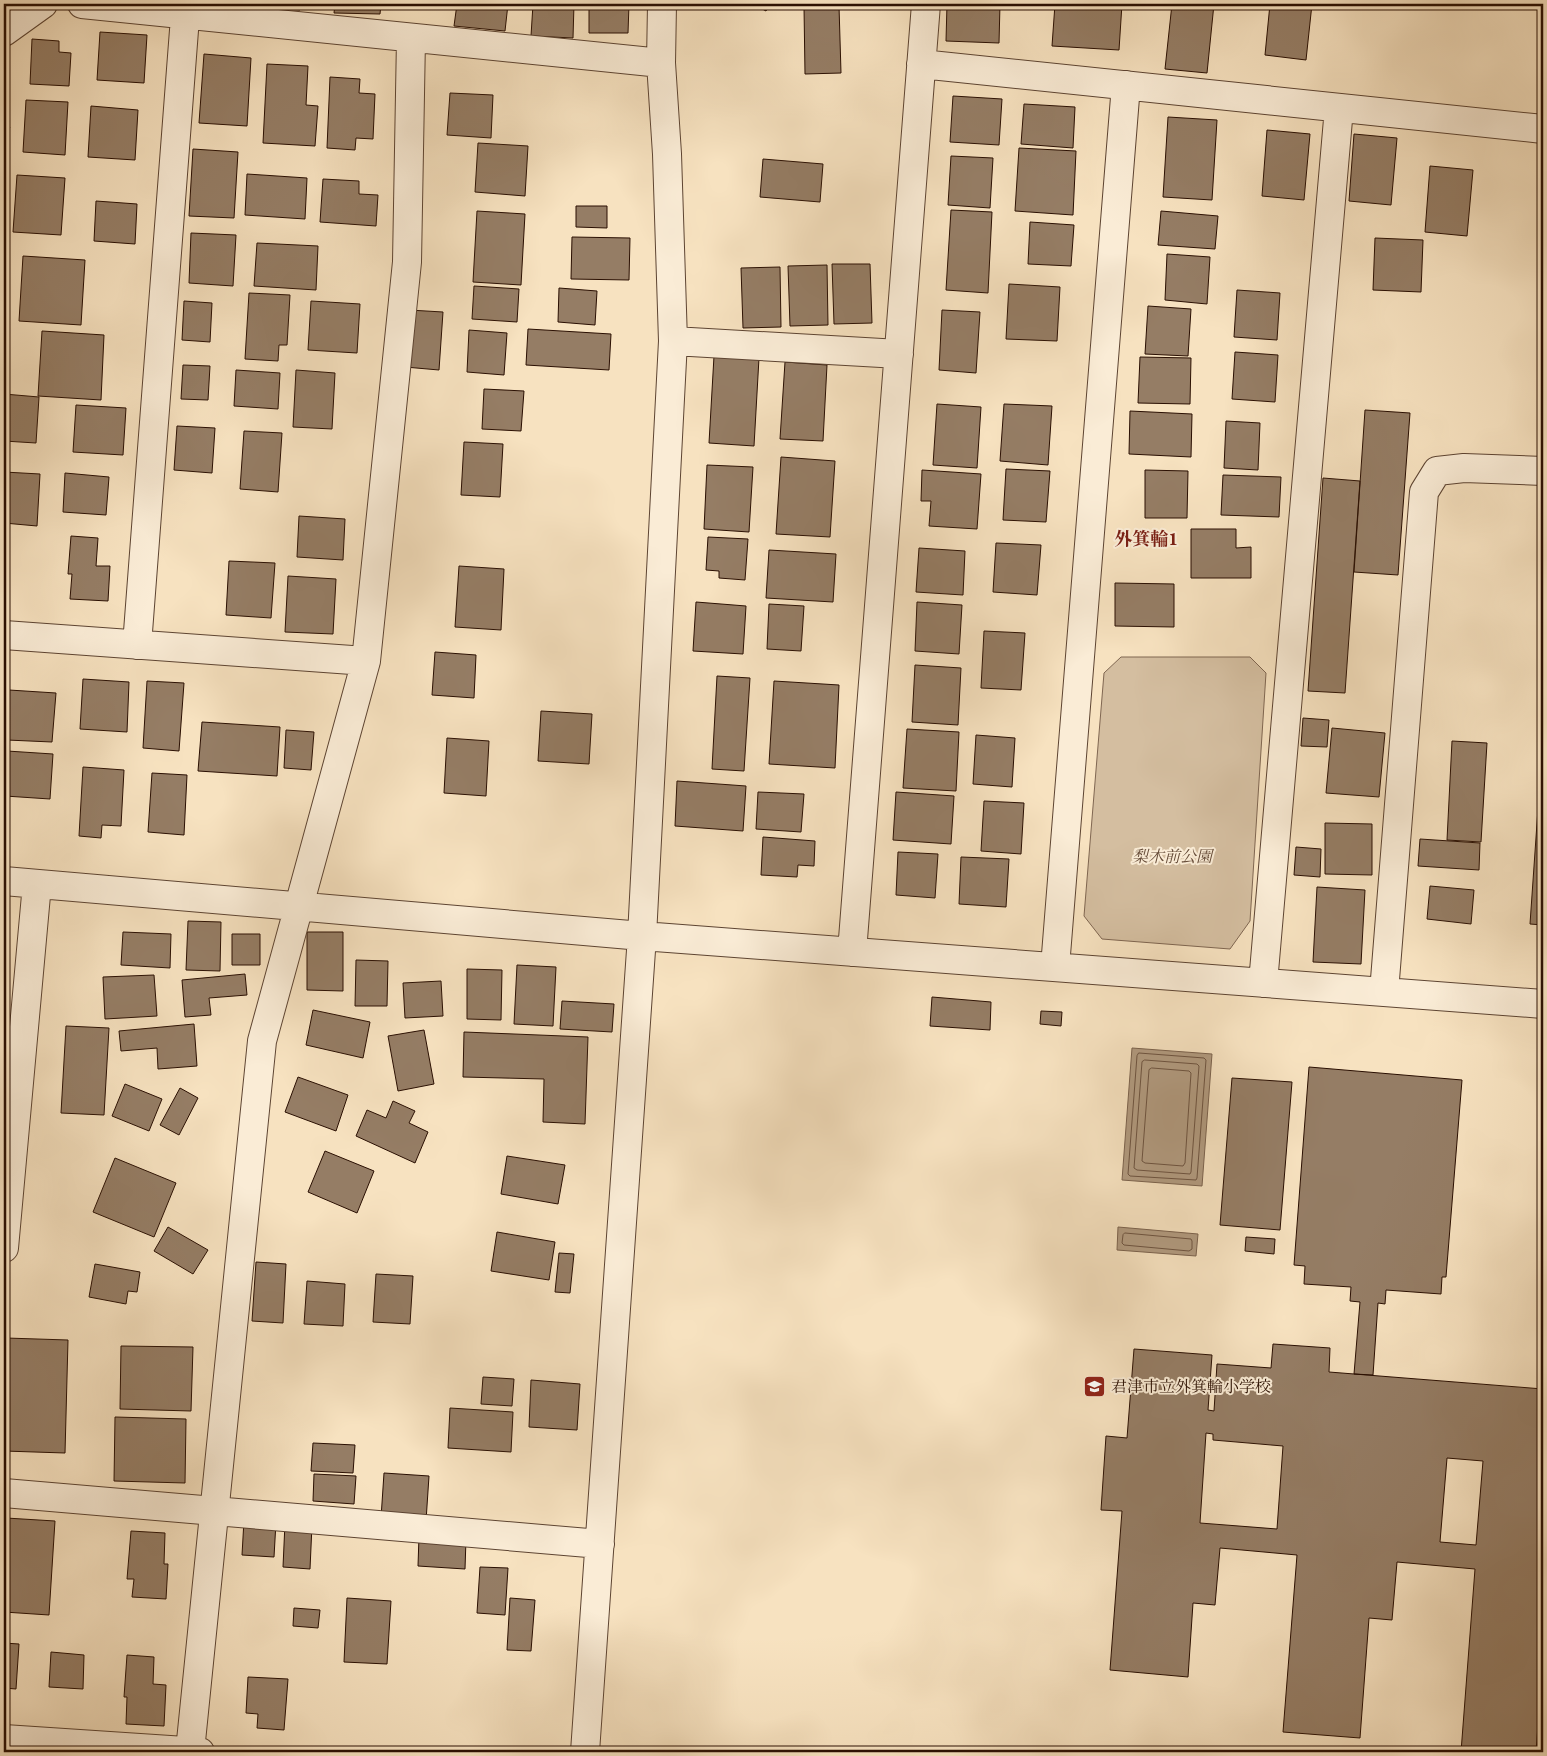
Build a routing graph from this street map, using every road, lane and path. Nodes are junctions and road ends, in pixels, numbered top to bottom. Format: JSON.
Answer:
{"nodes":[{"id":1,"x":44,"y":4,"type":"edge"},
{"id":2,"x":82,"y":4,"type":"edge"},
{"id":3,"x":662,"y":4,"type":"edge"},
{"id":4,"x":926,"y":4,"type":"edge"},
{"id":5,"x":186,"y":9,"type":"edge"},
{"id":6,"x":4,"y":32,"type":"edge"},
{"id":7,"x":411,"y":38,"type":"junction"},
{"id":8,"x":660,"y":63,"type":"junction"},
{"id":9,"x":921,"y":64,"type":"junction"},
{"id":10,"x":1126,"y":85,"type":"junction"},
{"id":11,"x":1339,"y":108,"type":"junction"},
{"id":12,"x":1543,"y":129,"type":"edge"},
{"id":13,"x":673,"y":341,"type":"junction"},
{"id":14,"x":899,"y":354,"type":"junction"},
{"id":15,"x":1543,"y":472,"type":"edge"},
{"id":16,"x":4,"y":636,"type":"edge"},
{"id":17,"x":137,"y":645,"type":"junction"},
{"id":18,"x":366,"y":661,"type":"junction"},
{"id":19,"x":4,"y":881,"type":"edge"},
{"id":20,"x":37,"y":884,"type":"junction"},
{"id":21,"x":299,"y":906,"type":"junction"},
{"id":22,"x":642,"y":936,"type":"junction"},
{"id":23,"x":852,"y":952,"type":"junction"},
{"id":24,"x":1055,"y":967,"type":"junction"},
{"id":25,"x":1263,"y":983,"type":"junction"},
{"id":26,"x":1384,"y":992,"type":"junction"},
{"id":27,"x":1543,"y":1004,"type":"edge"},
{"id":28,"x":4,"y":1248,"type":"edge"},
{"id":29,"x":4,"y":1493,"type":"edge"},
{"id":30,"x":215,"y":1510,"type":"junction"},
{"id":31,"x":600,"y":1544,"type":"junction"},
{"id":32,"x":4,"y":1739,"type":"edge"},
{"id":33,"x":195,"y":1752,"type":"edge"},
{"id":34,"x":585,"y":1752,"type":"edge"}],
"edges":[{"from":1,"to":6,"type":"street"},
{"from":2,"to":5,"type":"street"},
{"from":3,"to":8,"type":"street"},
{"from":4,"to":9,"type":"street"},
{"from":5,"to":7,"type":"street"},
{"from":5,"to":17,"type":"street"},
{"from":7,"to":8,"type":"street"},
{"from":7,"to":18,"type":"street"},
{"from":8,"to":13,"type":"street"},
{"from":9,"to":10,"type":"street"},
{"from":9,"to":14,"type":"street"},
{"from":10,"to":11,"type":"street"},
{"from":10,"to":24,"type":"street"},
{"from":11,"to":12,"type":"street"},
{"from":11,"to":25,"type":"street"},
{"from":13,"to":14,"type":"street"},
{"from":13,"to":22,"type":"street"},
{"from":14,"to":23,"type":"street"},
{"from":15,"to":26,"type":"street"},
{"from":16,"to":17,"type":"street"},
{"from":17,"to":18,"type":"street"},
{"from":18,"to":21,"type":"street"},
{"from":19,"to":20,"type":"street"},
{"from":20,"to":21,"type":"street"},
{"from":20,"to":28,"type":"street"},
{"from":21,"to":22,"type":"street"},
{"from":21,"to":30,"type":"street"},
{"from":22,"to":23,"type":"street"},
{"from":22,"to":31,"type":"street"},
{"from":23,"to":24,"type":"street"},
{"from":24,"to":25,"type":"street"},
{"from":25,"to":26,"type":"street"},
{"from":26,"to":27,"type":"street"},
{"from":29,"to":30,"type":"street"},
{"from":30,"to":31,"type":"street"},
{"from":30,"to":33,"type":"street"},
{"from":31,"to":34,"type":"street"},
{"from":32,"to":33,"type":"street"}]}
